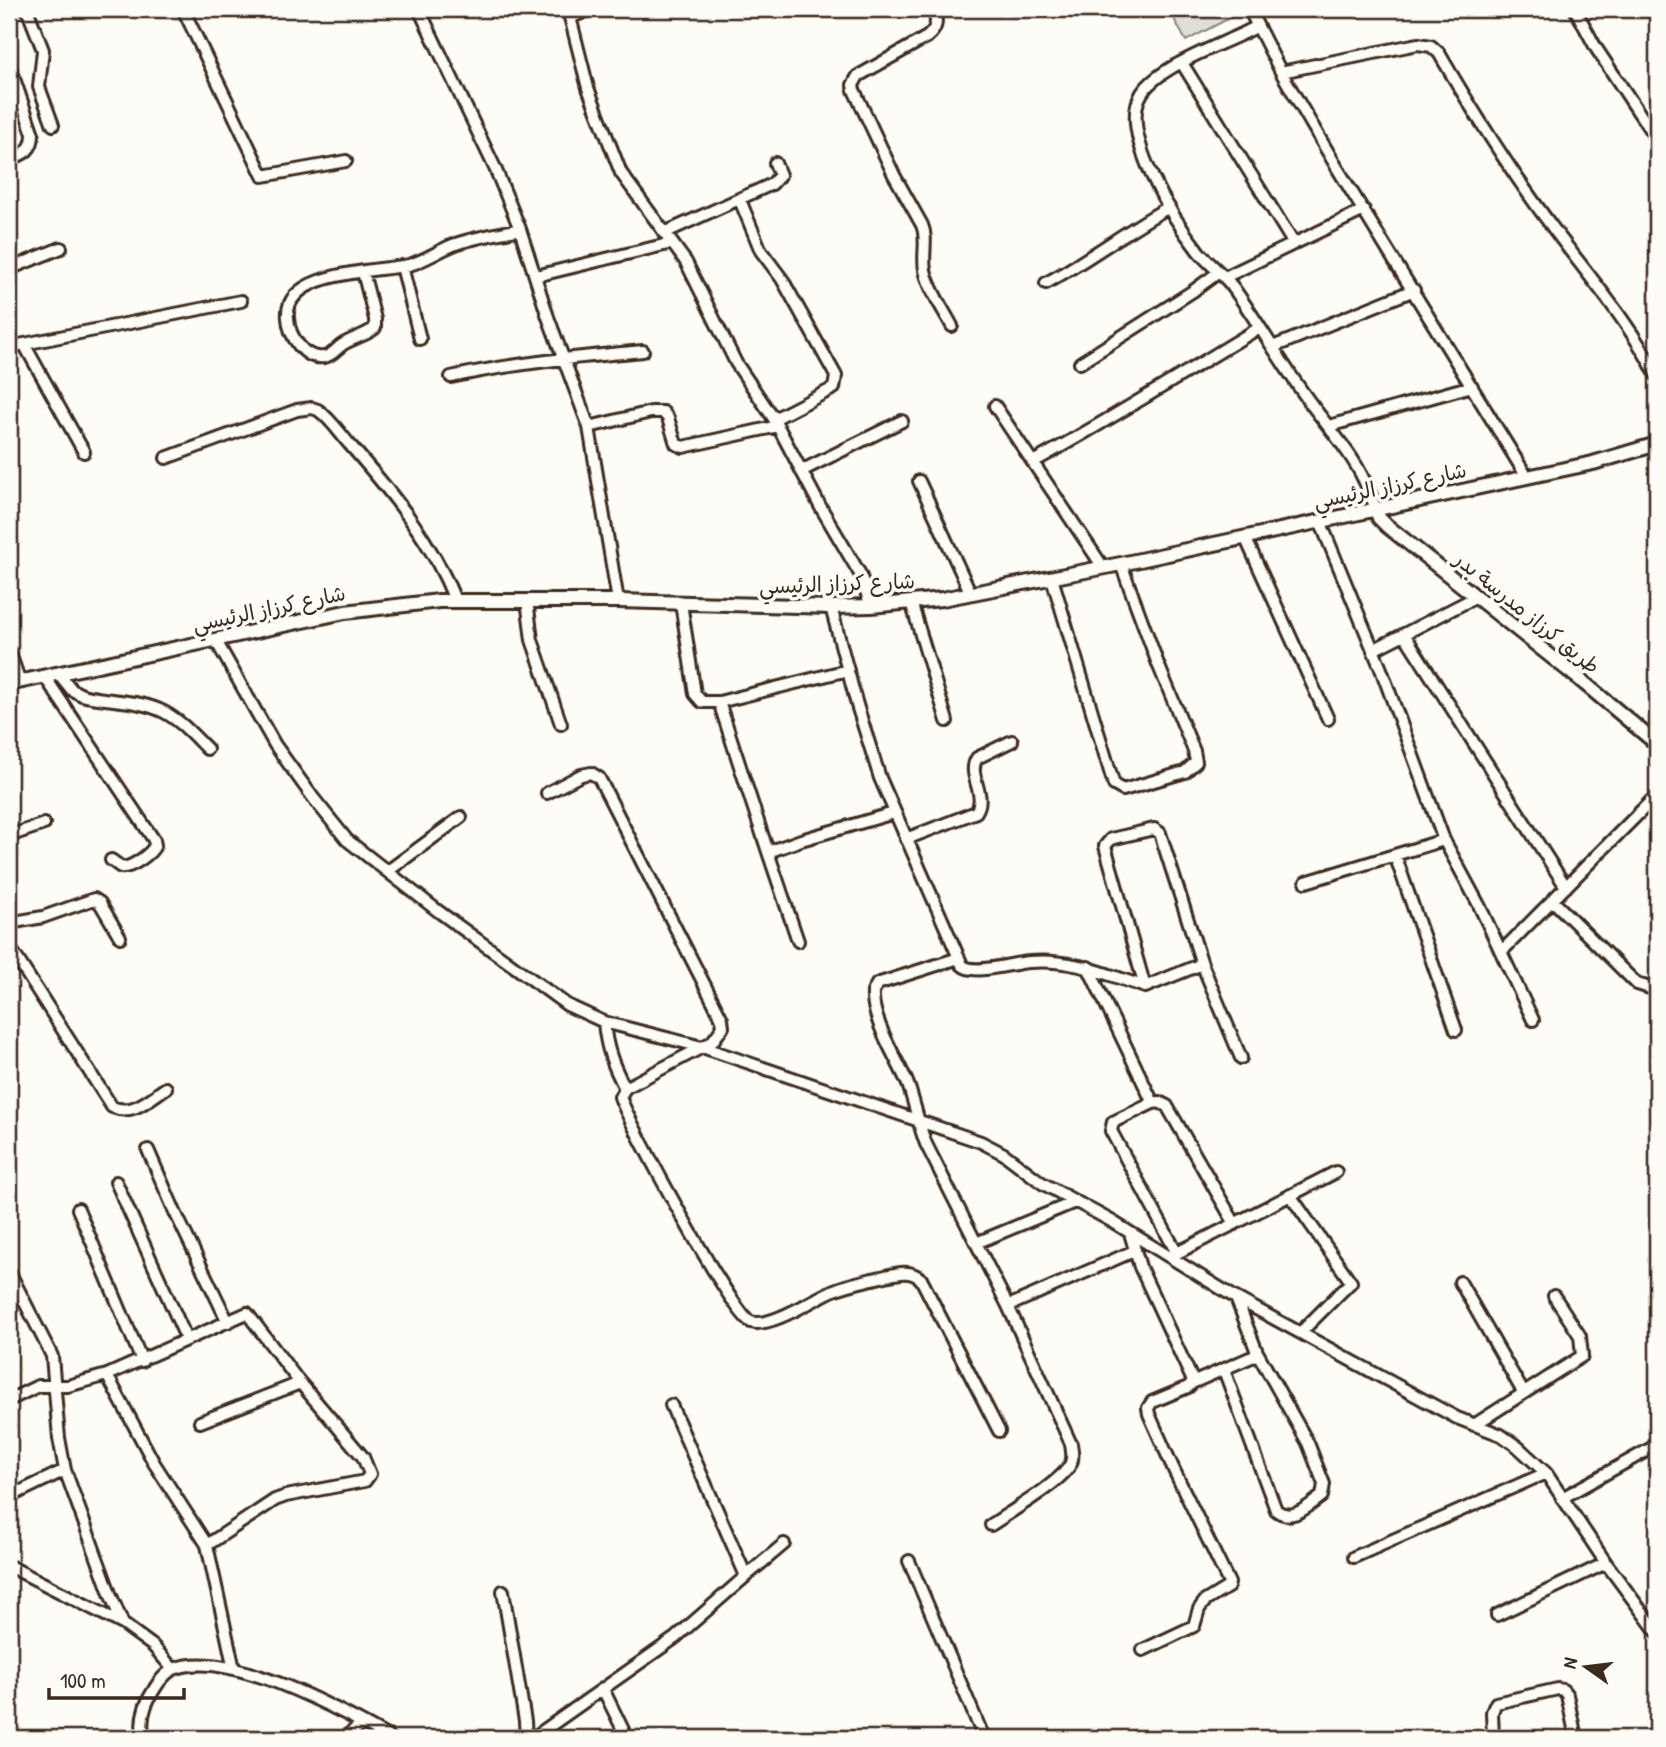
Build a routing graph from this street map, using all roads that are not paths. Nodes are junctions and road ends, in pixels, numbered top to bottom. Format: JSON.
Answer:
{"nodes":[{"id":1,"x":27,"y":9,"type":"edge"},
{"id":2,"x":183,"y":9,"type":"edge"},
{"id":3,"x":419,"y":9,"type":"edge"},
{"id":4,"x":591,"y":9,"type":"edge"},
{"id":5,"x":933,"y":9,"type":"edge"},
{"id":6,"x":1249,"y":9,"type":"edge"},
{"id":7,"x":1576,"y":9,"type":"edge"},
{"id":8,"x":569,"y":13,"type":"edge"},
{"id":9,"x":1256,"y":27,"type":"junction"},
{"id":10,"x":1182,"y":63,"type":"junction"},
{"id":11,"x":9,"y":64,"type":"edge"},
{"id":12,"x":1281,"y":72,"type":"junction"},
{"id":13,"x":53,"y":125,"type":"dead end"},
{"id":14,"x":1657,"y":141,"type":"edge"},
{"id":15,"x":9,"y":160,"type":"edge"},
{"id":16,"x":346,"y":161,"type":"dead end"},
{"id":17,"x":775,"y":163,"type":"dead end"},
{"id":18,"x":740,"y":200,"type":"junction"},
{"id":19,"x":1170,"y":207,"type":"junction"},
{"id":20,"x":1364,"y":210,"type":"junction"},
{"id":21,"x":520,"y":229,"type":"junction"},
{"id":22,"x":664,"y":233,"type":"junction"},
{"id":23,"x":672,"y":243,"type":"junction"},
{"id":24,"x":1294,"y":244,"type":"junction"},
{"id":25,"x":61,"y":248,"type":"dead end"},
{"id":26,"x":402,"y":266,"type":"junction"},
{"id":27,"x":9,"y":269,"type":"edge"},
{"id":28,"x":363,"y":272,"type":"junction"},
{"id":29,"x":1222,"y":275,"type":"junction"},
{"id":30,"x":536,"y":276,"type":"junction"},
{"id":31,"x":1046,"y":283,"type":"dead end"},
{"id":32,"x":1415,"y":290,"type":"junction"},
{"id":33,"x":242,"y":300,"type":"dead end"},
{"id":34,"x":952,"y":326,"type":"dead end"},
{"id":35,"x":1259,"y":328,"type":"junction"},
{"id":36,"x":420,"y":339,"type":"dead end"},
{"id":37,"x":24,"y":344,"type":"junction"},
{"id":38,"x":9,"y":347,"type":"edge"},
{"id":39,"x":1273,"y":348,"type":"junction"},
{"id":40,"x":643,"y":352,"type":"dead end"},
{"id":41,"x":564,"y":358,"type":"junction"},
{"id":42,"x":1080,"y":363,"type":"dead end"},
{"id":43,"x":1657,"y":376,"type":"edge"},
{"id":44,"x":451,"y":377,"type":"dead end"},
{"id":45,"x":1472,"y":386,"type":"junction"},
{"id":46,"x":995,"y":406,"type":"dead end"},
{"id":47,"x":902,"y":421,"type":"dead end"},
{"id":48,"x":776,"y":422,"type":"junction"},
{"id":49,"x":1329,"y":426,"type":"junction"},
{"id":50,"x":589,"y":427,"type":"junction"},
{"id":51,"x":1657,"y":444,"type":"edge"},
{"id":52,"x":85,"y":452,"type":"dead end"},
{"id":53,"x":166,"y":458,"type":"dead end"},
{"id":54,"x":1033,"y":462,"type":"junction"},
{"id":55,"x":801,"y":471,"type":"junction"},
{"id":56,"x":1527,"y":477,"type":"junction"},
{"id":57,"x":919,"y":481,"type":"dead end"},
{"id":58,"x":1376,"y":509,"type":"junction"},
{"id":59,"x":1320,"y":521,"type":"junction"},
{"id":60,"x":1245,"y":537,"type":"junction"},
{"id":61,"x":1121,"y":564,"type":"junction"},
{"id":62,"x":1103,"y":568,"type":"junction"},
{"id":63,"x":1052,"y":578,"type":"junction"},
{"id":64,"x":971,"y":594,"type":"junction"},
{"id":65,"x":1476,"y":597,"type":"junction"},
{"id":66,"x":455,"y":600,"type":"junction"},
{"id":67,"x":527,"y":600,"type":"junction"},
{"id":68,"x":618,"y":601,"type":"junction"},
{"id":69,"x":911,"y":602,"type":"junction"},
{"id":70,"x":681,"y":603,"type":"junction"},
{"id":71,"x":871,"y":606,"type":"junction"},
{"id":72,"x":831,"y":607,"type":"junction"},
{"id":73,"x":1404,"y":634,"type":"junction"},
{"id":74,"x":215,"y":639,"type":"junction"},
{"id":75,"x":1373,"y":650,"type":"junction"},
{"id":76,"x":9,"y":651,"type":"edge"},
{"id":77,"x":848,"y":670,"type":"junction"},
{"id":78,"x":59,"y":674,"type":"junction"},
{"id":79,"x":45,"y":677,"type":"junction"},
{"id":80,"x":14,"y":683,"type":"edge"},
{"id":81,"x":719,"y":702,"type":"junction"},
{"id":82,"x":1328,"y":719,"type":"dead end"},
{"id":83,"x":947,"y":721,"type":"dead end"},
{"id":84,"x":561,"y":724,"type":"dead end"},
{"id":85,"x":1012,"y":741,"type":"dead end"},
{"id":86,"x":1657,"y":744,"type":"edge"},
{"id":87,"x":207,"y":749,"type":"dead end"},
{"id":88,"x":547,"y":793,"type":"dead end"},
{"id":89,"x":1657,"y":795,"type":"edge"},
{"id":90,"x":894,"y":813,"type":"junction"},
{"id":91,"x":461,"y":817,"type":"dead end"},
{"id":92,"x":44,"y":824,"type":"dead end"},
{"id":93,"x":9,"y":836,"type":"edge"},
{"id":94,"x":906,"y":839,"type":"junction"},
{"id":95,"x":1444,"y":840,"type":"junction"},
{"id":96,"x":768,"y":852,"type":"junction"},
{"id":97,"x":1395,"y":855,"type":"junction"},
{"id":98,"x":111,"y":860,"type":"dead end"},
{"id":99,"x":388,"y":871,"type":"junction"},
{"id":100,"x":1306,"y":881,"type":"dead end"},
{"id":101,"x":1566,"y":887,"type":"junction"},
{"id":102,"x":1552,"y":900,"type":"junction"},
{"id":103,"x":9,"y":923,"type":"edge"},
{"id":104,"x":120,"y":937,"type":"dead end"},
{"id":105,"x":798,"y":941,"type":"dead end"},
{"id":106,"x":9,"y":946,"type":"edge"},
{"id":107,"x":1501,"y":952,"type":"junction"},
{"id":108,"x":959,"y":958,"type":"junction"},
{"id":109,"x":1202,"y":964,"type":"junction"},
{"id":110,"x":1088,"y":967,"type":"junction"},
{"id":111,"x":1657,"y":984,"type":"edge"},
{"id":112,"x":1145,"y":987,"type":"junction"},
{"id":113,"x":1533,"y":1020,"type":"dead end"},
{"id":114,"x":604,"y":1022,"type":"junction"},
{"id":115,"x":1456,"y":1030,"type":"dead end"},
{"id":116,"x":702,"y":1047,"type":"junction"},
{"id":117,"x":1241,"y":1058,"type":"dead end"},
{"id":118,"x":166,"y":1088,"type":"dead end"},
{"id":119,"x":625,"y":1088,"type":"junction"},
{"id":120,"x":1153,"y":1102,"type":"junction"},
{"id":121,"x":917,"y":1120,"type":"junction"},
{"id":122,"x":148,"y":1150,"type":"dead end"},
{"id":123,"x":1336,"y":1172,"type":"dead end"},
{"id":124,"x":116,"y":1182,"type":"dead end"},
{"id":125,"x":1290,"y":1195,"type":"junction"},
{"id":126,"x":1075,"y":1202,"type":"junction"},
{"id":127,"x":78,"y":1209,"type":"dead end"},
{"id":128,"x":1234,"y":1224,"type":"junction"},
{"id":129,"x":1130,"y":1233,"type":"junction"},
{"id":130,"x":976,"y":1243,"type":"junction"},
{"id":131,"x":1134,"y":1251,"type":"junction"},
{"id":132,"x":1173,"y":1256,"type":"junction"},
{"id":133,"x":9,"y":1271,"type":"edge"},
{"id":134,"x":1460,"y":1282,"type":"dead end"},
{"id":135,"x":1554,"y":1296,"type":"dead end"},
{"id":136,"x":1236,"y":1298,"type":"junction"},
{"id":137,"x":1008,"y":1306,"type":"junction"},
{"id":138,"x":228,"y":1322,"type":"junction"},
{"id":139,"x":1301,"y":1332,"type":"junction"},
{"id":140,"x":187,"y":1340,"type":"junction"},
{"id":141,"x":1256,"y":1352,"type":"junction"},
{"id":142,"x":142,"y":1361,"type":"junction"},
{"id":143,"x":1224,"y":1370,"type":"junction"},
{"id":144,"x":107,"y":1375,"type":"junction"},
{"id":145,"x":300,"y":1383,"type":"junction"},
{"id":146,"x":1192,"y":1383,"type":"junction"},
{"id":147,"x":55,"y":1386,"type":"junction"},
{"id":148,"x":1523,"y":1392,"type":"junction"},
{"id":149,"x":9,"y":1400,"type":"edge"},
{"id":150,"x":671,"y":1405,"type":"dead end"},
{"id":151,"x":200,"y":1422,"type":"dead end"},
{"id":152,"x":1474,"y":1425,"type":"junction"},
{"id":153,"x":999,"y":1431,"type":"dead end"},
{"id":154,"x":1657,"y":1444,"type":"edge"},
{"id":155,"x":65,"y":1470,"type":"junction"},
{"id":156,"x":1546,"y":1473,"type":"junction"},
{"id":157,"x":9,"y":1497,"type":"edge"},
{"id":158,"x":1562,"y":1498,"type":"junction"},
{"id":159,"x":991,"y":1525,"type":"dead end"},
{"id":160,"x":783,"y":1544,"type":"dead end"},
{"id":161,"x":206,"y":1545,"type":"junction"},
{"id":162,"x":1354,"y":1557,"type":"dead end"},
{"id":163,"x":909,"y":1561,"type":"dead end"},
{"id":164,"x":1606,"y":1563,"type":"junction"},
{"id":165,"x":9,"y":1566,"type":"edge"},
{"id":166,"x":746,"y":1576,"type":"junction"},
{"id":167,"x":503,"y":1591,"type":"dead end"},
{"id":168,"x":1497,"y":1615,"type":"dead end"},
{"id":169,"x":123,"y":1624,"type":"junction"},
{"id":170,"x":1657,"y":1632,"type":"edge"},
{"id":171,"x":1143,"y":1650,"type":"dead end"},
{"id":172,"x":173,"y":1669,"type":"junction"},
{"id":173,"x":234,"y":1669,"type":"junction"},
{"id":174,"x":603,"y":1689,"type":"junction"},
{"id":175,"x":363,"y":1723,"type":"junction"},
{"id":176,"x":144,"y":1738,"type":"edge"},
{"id":177,"x":344,"y":1738,"type":"edge"},
{"id":178,"x":390,"y":1738,"type":"edge"},
{"id":179,"x":526,"y":1738,"type":"edge"},
{"id":180,"x":533,"y":1738,"type":"edge"},
{"id":181,"x":626,"y":1738,"type":"edge"},
{"id":182,"x":984,"y":1738,"type":"edge"},
{"id":183,"x":1493,"y":1738,"type":"edge"},
{"id":184,"x":1576,"y":1738,"type":"edge"}],
"edges":[{"from":1,"to":13,"type":"street"},
{"from":2,"to":16,"type":"street"},
{"from":3,"to":21,"type":"street"},
{"from":4,"to":8,"type":"street"},
{"from":5,"to":34,"type":"street"},
{"from":6,"to":9,"type":"street"},
{"from":7,"to":14,"type":"street"},
{"from":8,"to":22,"type":"street"},
{"from":9,"to":10,"type":"street"},
{"from":9,"to":12,"type":"street"},
{"from":10,"to":19,"type":"street"},
{"from":10,"to":24,"type":"street"},
{"from":11,"to":15,"type":"street"},
{"from":12,"to":20,"type":"street"},
{"from":12,"to":43,"type":"street"},
{"from":17,"to":18,"type":"street"},
{"from":18,"to":22,"type":"street"},
{"from":18,"to":48,"type":"street"},
{"from":19,"to":29,"type":"street"},
{"from":19,"to":31,"type":"street"},
{"from":20,"to":24,"type":"street"},
{"from":20,"to":32,"type":"street"},
{"from":21,"to":26,"type":"street"},
{"from":21,"to":30,"type":"street"},
{"from":22,"to":23,"type":"street"},
{"from":23,"to":30,"type":"street"},
{"from":23,"to":48,"type":"street"},
{"from":24,"to":29,"type":"street"},
{"from":25,"to":27,"type":"street"},
{"from":26,"to":28,"type":"street"},
{"from":26,"to":36,"type":"street"},
{"from":28,"to":28,"type":"street"},
{"from":29,"to":35,"type":"street"},
{"from":29,"to":42,"type":"street"},
{"from":30,"to":41,"type":"street"},
{"from":32,"to":39,"type":"street"},
{"from":32,"to":45,"type":"street"},
{"from":33,"to":37,"type":"street"},
{"from":35,"to":39,"type":"street"},
{"from":35,"to":54,"type":"street"},
{"from":37,"to":38,"type":"street"},
{"from":37,"to":52,"type":"street"},
{"from":39,"to":49,"type":"street"},
{"from":40,"to":41,"type":"street"},
{"from":41,"to":44,"type":"street"},
{"from":41,"to":50,"type":"street"},
{"from":45,"to":49,"type":"street"},
{"from":45,"to":56,"type":"street"},
{"from":46,"to":54,"type":"street"},
{"from":47,"to":55,"type":"street"},
{"from":48,"to":50,"type":"street"},
{"from":48,"to":55,"type":"street"},
{"from":49,"to":58,"type":"street"},
{"from":50,"to":68,"type":"street"},
{"from":51,"to":56,"type":"street","name":"شارع كرزاز الرئيسي"},
{"from":53,"to":66,"type":"street"},
{"from":54,"to":62,"type":"street"},
{"from":55,"to":71,"type":"street"},
{"from":56,"to":58,"type":"street","name":"شارع كرزاز الرئيسي"},
{"from":57,"to":64,"type":"street"},
{"from":58,"to":59,"type":"street","name":"شارع كرزاز الرئيسي"},
{"from":58,"to":65,"type":"street","name":"طريق كرزاز مدرسة بدر"},
{"from":59,"to":60,"type":"street","name":"شارع كرزاز الرئيسي"},
{"from":59,"to":75,"type":"street"},
{"from":60,"to":61,"type":"street","name":"شارع كرزاز الرئيسي"},
{"from":60,"to":82,"type":"street"},
{"from":61,"to":62,"type":"street","name":"شارع كرزاز الرئيسي"},
{"from":61,"to":63,"type":"street"},
{"from":62,"to":63,"type":"street","name":"شارع كرزاز الرئيسي"},
{"from":63,"to":64,"type":"street","name":"شارع كرزاز الرئيسي"},
{"from":64,"to":69,"type":"street","name":"شارع كرزاز الرئيسي"},
{"from":65,"to":73,"type":"street"},
{"from":65,"to":86,"type":"street","name":"طريق كرزاز مدرسة بدر"},
{"from":66,"to":67,"type":"street","name":"شارع كرزاز الرئيسي"},
{"from":66,"to":74,"type":"street","name":"شارع كرزاز الرئيسي"},
{"from":67,"to":68,"type":"street","name":"شارع كرزاز الرئيسي"},
{"from":67,"to":84,"type":"street"},
{"from":68,"to":70,"type":"street","name":"شارع كرزاز الرئيسي"},
{"from":69,"to":71,"type":"street","name":"شارع كرزاز الرئيسي"},
{"from":69,"to":83,"type":"street"},
{"from":70,"to":72,"type":"street","name":"شارع كرزاز الرئيسي"},
{"from":70,"to":81,"type":"street"},
{"from":71,"to":72,"type":"street","name":"شارع كرزاز الرئيسي"},
{"from":72,"to":77,"type":"street"},
{"from":73,"to":75,"type":"street"},
{"from":73,"to":101,"type":"street"},
{"from":74,"to":78,"type":"street","name":"شارع كرزاز الرئيسي"},
{"from":74,"to":99,"type":"street"},
{"from":75,"to":95,"type":"street"},
{"from":76,"to":80,"type":"street"},
{"from":77,"to":81,"type":"street"},
{"from":77,"to":90,"type":"street"},
{"from":78,"to":79,"type":"street","name":"شارع كرزاز الرئيسي"},
{"from":78,"to":87,"type":"street"},
{"from":79,"to":80,"type":"street","name":"شارع كرزاز الرئيسي"},
{"from":79,"to":98,"type":"street"},
{"from":81,"to":96,"type":"street"},
{"from":85,"to":94,"type":"street"},
{"from":88,"to":116,"type":"street"},
{"from":89,"to":101,"type":"street"},
{"from":90,"to":94,"type":"street"},
{"from":90,"to":96,"type":"street"},
{"from":91,"to":99,"type":"street"},
{"from":92,"to":93,"type":"street"},
{"from":94,"to":108,"type":"street"},
{"from":95,"to":97,"type":"street"},
{"from":95,"to":107,"type":"street"},
{"from":96,"to":105,"type":"street"},
{"from":97,"to":100,"type":"street"},
{"from":97,"to":115,"type":"street"},
{"from":99,"to":114,"type":"street"},
{"from":101,"to":102,"type":"street"},
{"from":102,"to":107,"type":"street"},
{"from":102,"to":111,"type":"street"},
{"from":103,"to":104,"type":"street"},
{"from":106,"to":118,"type":"street"},
{"from":107,"to":113,"type":"street"},
{"from":108,"to":110,"type":"street"},
{"from":108,"to":121,"type":"street"},
{"from":109,"to":112,"type":"street"},
{"from":109,"to":112,"type":"street"},
{"from":109,"to":117,"type":"street"},
{"from":110,"to":112,"type":"street"},
{"from":110,"to":120,"type":"street"},
{"from":114,"to":116,"type":"street"},
{"from":114,"to":119,"type":"street"},
{"from":116,"to":119,"type":"street"},
{"from":116,"to":121,"type":"street"},
{"from":119,"to":153,"type":"street"},
{"from":120,"to":128,"type":"street"},
{"from":120,"to":132,"type":"street"},
{"from":121,"to":126,"type":"street"},
{"from":121,"to":130,"type":"street"},
{"from":122,"to":138,"type":"street"},
{"from":123,"to":125,"type":"street"},
{"from":124,"to":140,"type":"street"},
{"from":125,"to":128,"type":"street"},
{"from":125,"to":139,"type":"street"},
{"from":126,"to":129,"type":"street"},
{"from":126,"to":130,"type":"street"},
{"from":127,"to":142,"type":"street"},
{"from":128,"to":132,"type":"street"},
{"from":129,"to":131,"type":"street"},
{"from":129,"to":132,"type":"street"},
{"from":130,"to":137,"type":"street"},
{"from":131,"to":137,"type":"street"},
{"from":131,"to":146,"type":"street"},
{"from":132,"to":136,"type":"street"},
{"from":133,"to":147,"type":"street"},
{"from":134,"to":148,"type":"street"},
{"from":135,"to":148,"type":"street"},
{"from":136,"to":139,"type":"street"},
{"from":136,"to":141,"type":"street"},
{"from":137,"to":159,"type":"street"},
{"from":138,"to":140,"type":"street"},
{"from":138,"to":145,"type":"street"},
{"from":139,"to":152,"type":"street"},
{"from":140,"to":142,"type":"street"},
{"from":141,"to":143,"type":"street"},
{"from":141,"to":143,"type":"street"},
{"from":142,"to":144,"type":"street"},
{"from":143,"to":146,"type":"street"},
{"from":144,"to":147,"type":"street"},
{"from":144,"to":161,"type":"street"},
{"from":145,"to":151,"type":"street"},
{"from":145,"to":161,"type":"street"},
{"from":146,"to":171,"type":"street"},
{"from":147,"to":149,"type":"street"},
{"from":147,"to":155,"type":"street"},
{"from":148,"to":152,"type":"street"},
{"from":150,"to":166,"type":"street"},
{"from":152,"to":156,"type":"street"},
{"from":154,"to":158,"type":"street"},
{"from":155,"to":157,"type":"street"},
{"from":155,"to":169,"type":"street"},
{"from":156,"to":158,"type":"street"},
{"from":156,"to":162,"type":"street"},
{"from":158,"to":164,"type":"street"},
{"from":160,"to":166,"type":"street"},
{"from":161,"to":173,"type":"street"},
{"from":163,"to":182,"type":"street"},
{"from":164,"to":168,"type":"street"},
{"from":164,"to":170,"type":"street"},
{"from":165,"to":169,"type":"street"},
{"from":166,"to":174,"type":"street"},
{"from":167,"to":179,"type":"street"},
{"from":169,"to":172,"type":"street"},
{"from":172,"to":173,"type":"street"},
{"from":172,"to":176,"type":"street"},
{"from":173,"to":175,"type":"street"},
{"from":174,"to":180,"type":"street"},
{"from":174,"to":181,"type":"street"},
{"from":175,"to":177,"type":"street"},
{"from":175,"to":178,"type":"street"},
{"from":183,"to":184,"type":"street"}]}
